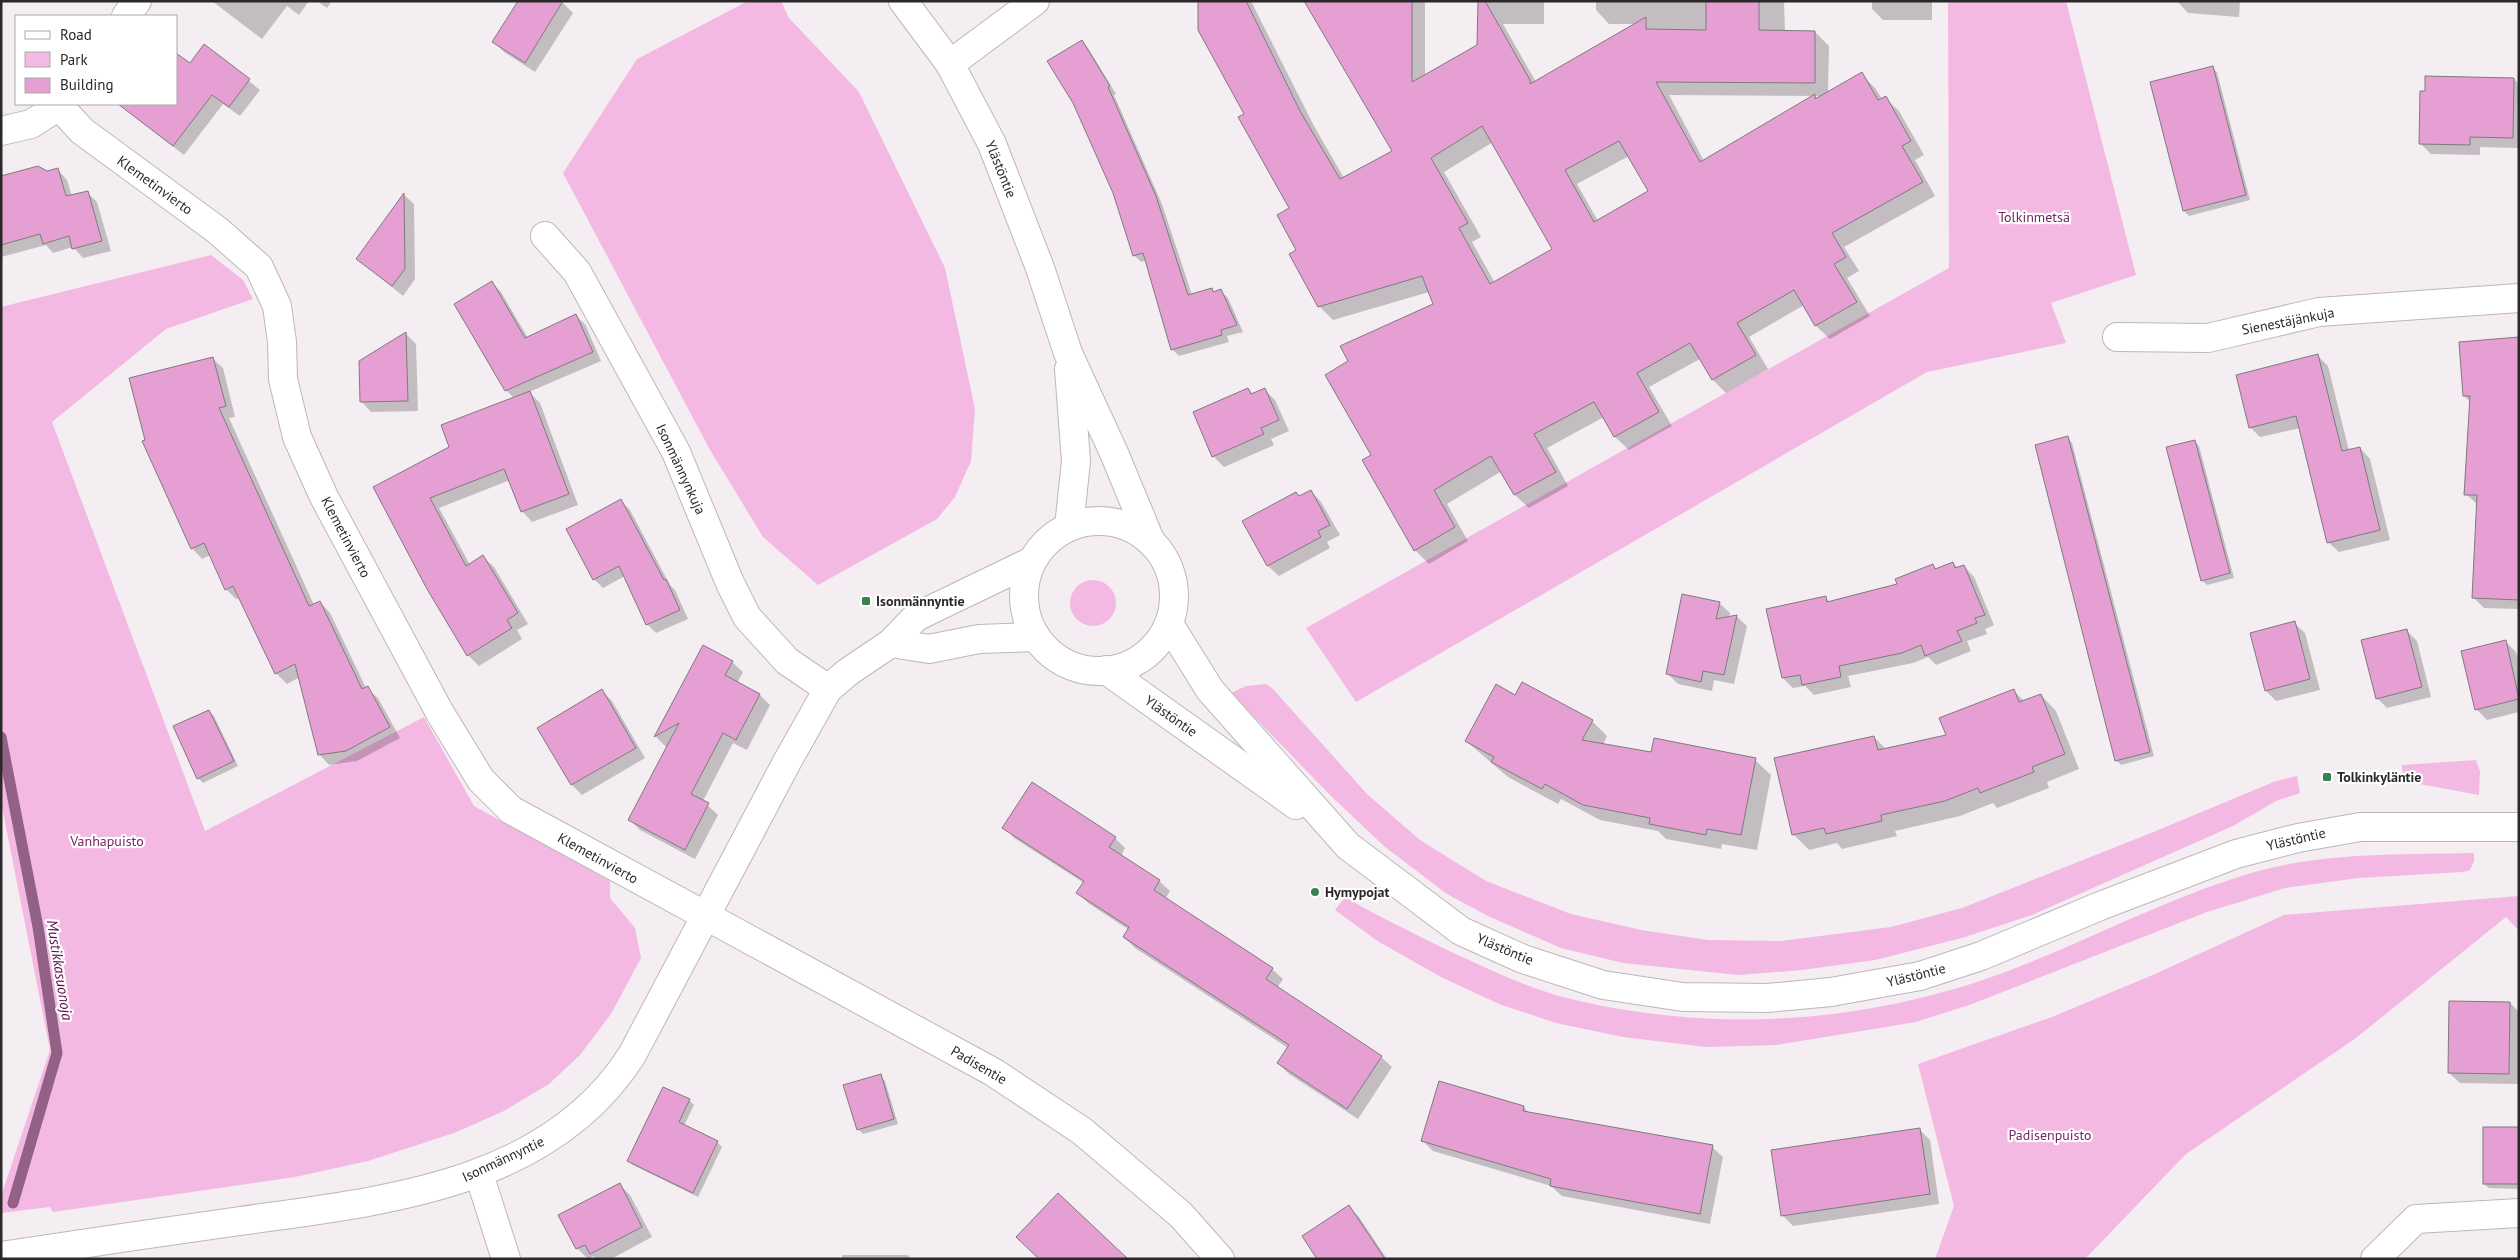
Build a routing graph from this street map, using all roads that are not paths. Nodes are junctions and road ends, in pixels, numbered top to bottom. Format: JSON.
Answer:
{"nodes":[{"id":1,"x":137,"y":1,"type":"edge"},
{"id":2,"x":903,"y":1,"type":"edge"},
{"id":3,"x":1035,"y":1,"type":"edge"},
{"id":4,"x":127,"y":15,"type":"edge"},
{"id":5,"x":950,"y":64,"type":"junction"},
{"id":6,"x":61,"y":105,"type":"edge"},
{"id":7,"x":1,"y":131,"type":"edge"},
{"id":8,"x":545,"y":236,"type":"dead end"},
{"id":9,"x":2519,"y":298,"type":"edge"},
{"id":10,"x":2117,"y":337,"type":"dead end"},
{"id":11,"x":1068,"y":353,"type":"junction"},
{"id":12,"x":1069,"y":526,"type":"junction"},
{"id":13,"x":1150,"y":540,"type":"junction"},
{"id":14,"x":1032,"y":561,"type":"junction"},
{"id":15,"x":1169,"y":624,"type":"junction"},
{"id":16,"x":1036,"y":637,"type":"junction"},
{"id":17,"x":891,"y":643,"type":"junction"},
{"id":18,"x":1106,"y":670,"type":"junction"},
{"id":19,"x":828,"y":689,"type":"junction"},
{"id":20,"x":2519,"y":827,"type":"edge"},
{"id":21,"x":1334,"y":833,"type":"junction"},
{"id":22,"x":707,"y":915,"type":"junction"},
{"id":23,"x":479,"y":1174,"type":"junction"},
{"id":24,"x":2519,"y":1213,"type":"edge"},
{"id":25,"x":1,"y":1256,"type":"edge"},
{"id":26,"x":506,"y":1259,"type":"edge"},
{"id":27,"x":1220,"y":1259,"type":"edge"},
{"id":28,"x":2375,"y":1259,"type":"edge"}],
"edges":[{"from":1,"to":4,"type":"street"},
{"from":2,"to":5,"type":"street","name":"Ylästöntie"},
{"from":3,"to":5,"type":"street"},
{"from":5,"to":11,"type":"street","name":"Ylästöntie"},
{"from":6,"to":7,"type":"street"},
{"from":6,"to":22,"type":"street","name":"Klemetinvierto"},
{"from":8,"to":19,"type":"street","name":"Isonmännynkuja"},
{"from":9,"to":10,"type":"street","name":"Sienestäjänkuja"},
{"from":11,"to":12,"type":"street","name":"Ylästöntie"},
{"from":11,"to":13,"type":"street","name":"Ylästöntie"},
{"from":12,"to":13,"type":"street"},
{"from":12,"to":14,"type":"street"},
{"from":13,"to":15,"type":"street"},
{"from":14,"to":16,"type":"street"},
{"from":14,"to":17,"type":"street","name":"Isonmännyntie"},
{"from":15,"to":18,"type":"street"},
{"from":15,"to":21,"type":"street","name":"Ylästöntie"},
{"from":16,"to":17,"type":"street"},
{"from":16,"to":18,"type":"street"},
{"from":17,"to":19,"type":"street","name":"Isonmännyntie"},
{"from":18,"to":21,"type":"street","name":"Ylästöntie"},
{"from":19,"to":22,"type":"street","name":"Isonmännyntie"},
{"from":20,"to":21,"type":"street","name":"Ylästöntie"},
{"from":22,"to":23,"type":"street","name":"Isonmännyntie"},
{"from":22,"to":27,"type":"street","name":"Padisentie"},
{"from":23,"to":25,"type":"street","name":"Isonmännyntie"},
{"from":23,"to":26,"type":"street"},
{"from":24,"to":28,"type":"street"}]}
